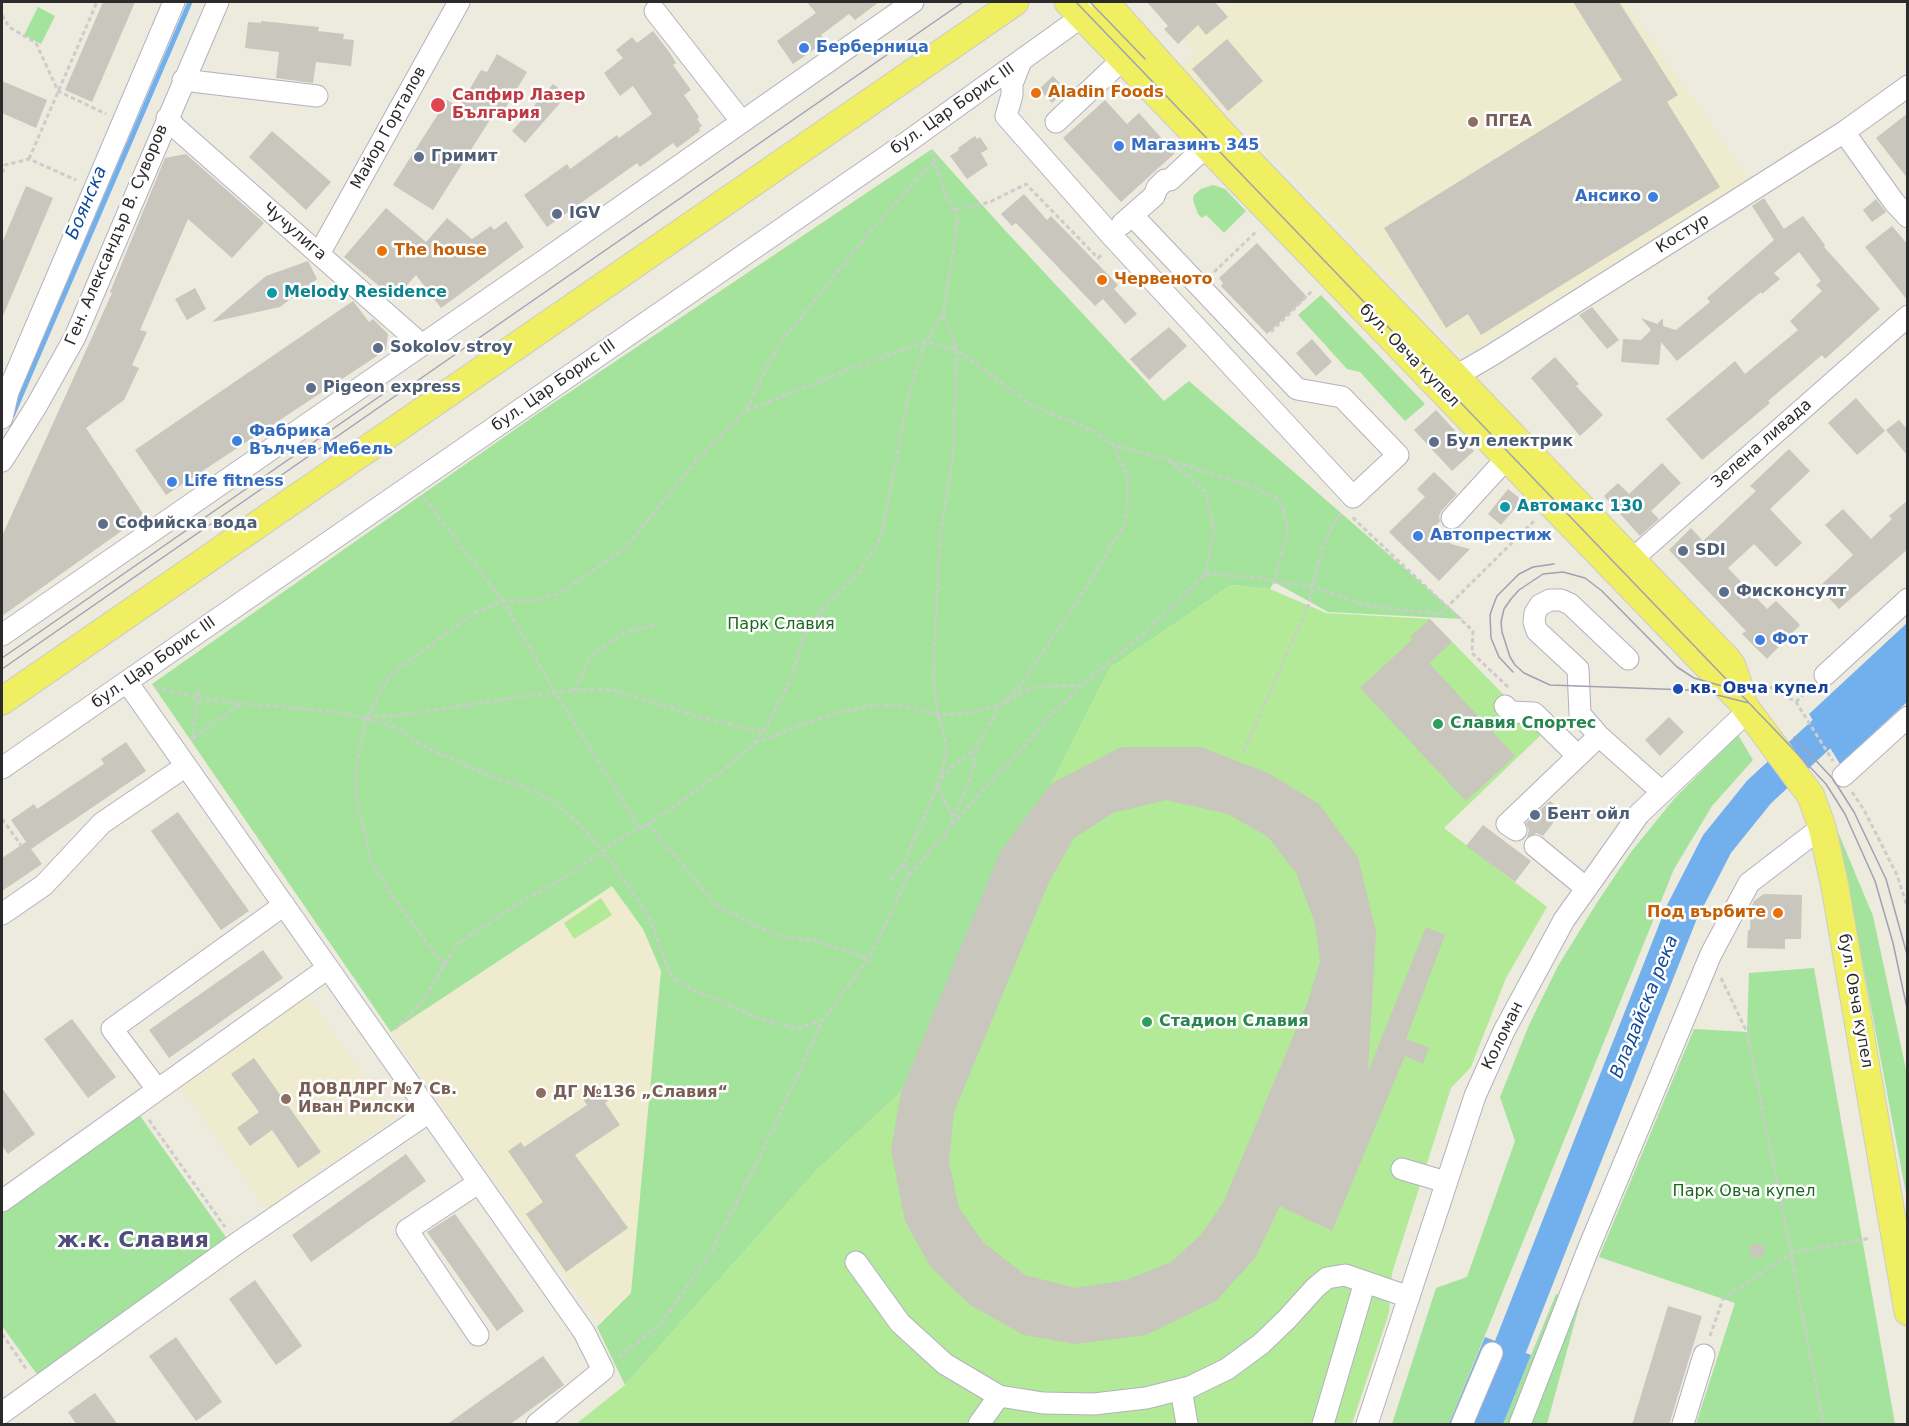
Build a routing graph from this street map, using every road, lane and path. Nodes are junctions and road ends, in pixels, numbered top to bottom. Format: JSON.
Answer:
{"nodes":[{"id":1,"x":97,"y":2,"type":"edge"},
{"id":2,"x":174,"y":2,"type":"edge"},
{"id":3,"x":218,"y":2,"type":"edge"},
{"id":4,"x":459,"y":2,"type":"edge"},
{"id":5,"x":913,"y":2,"type":"edge"},
{"id":6,"x":1016,"y":2,"type":"edge"},
{"id":7,"x":1105,"y":2,"type":"edge"},
{"id":8,"x":1075,"y":9,"type":"edge"},
{"id":9,"x":655,"y":11,"type":"dead end"},
{"id":10,"x":2,"y":15,"type":"edge"},
{"id":11,"x":2,"y":23,"type":"edge"},
{"id":12,"x":9,"y":27,"type":"junction"},
{"id":13,"x":1123,"y":59,"type":"junction"},
{"id":14,"x":1021,"y":61,"type":"junction"},
{"id":15,"x":183,"y":80,"type":"junction"},
{"id":16,"x":1908,"y":86,"type":"edge"},
{"id":17,"x":58,"y":91,"type":"junction"},
{"id":18,"x":317,"y":96,"type":"dead end"},
{"id":19,"x":167,"y":118,"type":"junction"},
{"id":20,"x":742,"y":122,"type":"junction"},
{"id":21,"x":1056,"y":122,"type":"dead end"},
{"id":22,"x":123,"y":123,"type":"junction"},
{"id":23,"x":1844,"y":132,"type":"junction"},
{"id":24,"x":1214,"y":139,"type":"junction"},
{"id":25,"x":931,"y":148,"type":"dead end"},
{"id":26,"x":29,"y":159,"type":"junction"},
{"id":27,"x":935,"y":160,"type":"junction"},
{"id":28,"x":2,"y":173,"type":"edge"},
{"id":29,"x":94,"y":188,"type":"junction"},
{"id":30,"x":954,"y":210,"type":"junction"},
{"id":31,"x":1133,"y":216,"type":"junction"},
{"id":32,"x":1908,"y":217,"type":"edge"},
{"id":33,"x":1265,"y":224,"type":"dead end"},
{"id":34,"x":1110,"y":234,"type":"junction"},
{"id":35,"x":319,"y":254,"type":"junction"},
{"id":36,"x":1098,"y":258,"type":"dead end"},
{"id":37,"x":1199,"y":286,"type":"junction"},
{"id":38,"x":1308,"y":296,"type":"dead end"},
{"id":39,"x":943,"y":315,"type":"junction"},
{"id":40,"x":1908,"y":316,"type":"edge"},
{"id":41,"x":925,"y":342,"type":"junction"},
{"id":42,"x":422,"y":345,"type":"junction"},
{"id":43,"x":1257,"y":346,"type":"junction"},
{"id":44,"x":957,"y":350,"type":"junction"},
{"id":45,"x":1447,"y":382,"type":"junction"},
{"id":46,"x":745,"y":411,"type":"junction"},
{"id":47,"x":2,"y":418,"type":"edge"},
{"id":48,"x":1113,"y":445,"type":"junction"},
{"id":49,"x":1507,"y":458,"type":"junction"},
{"id":50,"x":1167,"y":459,"type":"junction"},
{"id":51,"x":2,"y":461,"type":"edge"},
{"id":52,"x":414,"y":483,"type":"junction"},
{"id":53,"x":1353,"y":497,"type":"junction"},
{"id":54,"x":1540,"y":515,"type":"dead end"},
{"id":55,"x":1452,"y":518,"type":"dead end"},
{"id":56,"x":1624,"y":566,"type":"junction"},
{"id":57,"x":1205,"y":574,"type":"junction"},
{"id":58,"x":1274,"y":582,"type":"junction"},
{"id":59,"x":1312,"y":586,"type":"junction"},
{"id":60,"x":1908,"y":599,"type":"edge"},
{"id":61,"x":503,"y":602,"type":"junction"},
{"id":62,"x":1447,"y":607,"type":"junction"},
{"id":63,"x":656,"y":625,"type":"dead end"},
{"id":64,"x":2,"y":635,"type":"edge"},
{"id":65,"x":1628,"y":658,"type":"dead end"},
{"id":66,"x":1825,"y":675,"type":"dead end"},
{"id":67,"x":127,"y":682,"type":"junction"},
{"id":68,"x":154,"y":686,"type":"dead end"},
{"id":69,"x":197,"y":686,"type":"dead end"},
{"id":70,"x":1081,"y":686,"type":"junction"},
{"id":71,"x":574,"y":690,"type":"junction"},
{"id":72,"x":555,"y":692,"type":"junction"},
{"id":73,"x":1804,"y":694,"type":"dead end"},
{"id":74,"x":198,"y":698,"type":"junction"},
{"id":75,"x":2,"y":701,"type":"edge"},
{"id":76,"x":242,"y":703,"type":"junction"},
{"id":77,"x":1002,"y":704,"type":"junction"},
{"id":78,"x":1505,"y":706,"type":"dead end"},
{"id":79,"x":1748,"y":711,"type":"junction"},
{"id":80,"x":1534,"y":713,"type":"junction"},
{"id":81,"x":938,"y":715,"type":"junction"},
{"id":82,"x":1908,"y":717,"type":"edge"},
{"id":83,"x":366,"y":719,"type":"junction"},
{"id":84,"x":763,"y":732,"type":"junction"},
{"id":85,"x":1599,"y":736,"type":"junction"},
{"id":86,"x":193,"y":738,"type":"junction"},
{"id":87,"x":754,"y":743,"type":"junction"},
{"id":88,"x":976,"y":749,"type":"junction"},
{"id":89,"x":1243,"y":752,"type":"dead end"},
{"id":90,"x":1578,"y":756,"type":"junction"},
{"id":91,"x":2,"y":768,"type":"edge"},
{"id":92,"x":187,"y":768,"type":"junction"},
{"id":93,"x":1841,"y":775,"type":"junction"},
{"id":94,"x":939,"y":780,"type":"junction"},
{"id":95,"x":937,"y":787,"type":"junction"},
{"id":96,"x":1662,"y":792,"type":"junction"},
{"id":97,"x":2,"y":819,"type":"edge"},
{"id":98,"x":955,"y":819,"type":"junction"},
{"id":99,"x":648,"y":824,"type":"junction"},
{"id":100,"x":1822,"y":827,"type":"junction"},
{"id":101,"x":639,"y":828,"type":"junction"},
{"id":102,"x":1516,"y":831,"type":"dead end"},
{"id":103,"x":21,"y":844,"type":"dead end"},
{"id":104,"x":1535,"y":846,"type":"dead end"},
{"id":105,"x":603,"y":851,"type":"junction"},
{"id":106,"x":904,"y":863,"type":"junction"},
{"id":107,"x":908,"y":876,"type":"junction"},
{"id":108,"x":891,"y":880,"type":"dead end"},
{"id":109,"x":1586,"y":888,"type":"junction"},
{"id":110,"x":284,"y":905,"type":"junction"},
{"id":111,"x":1908,"y":909,"type":"edge"},
{"id":112,"x":2,"y":914,"type":"edge"},
{"id":113,"x":1710,"y":954,"type":"junction"},
{"id":114,"x":869,"y":958,"type":"junction"},
{"id":115,"x":444,"y":966,"type":"junction"},
{"id":116,"x":328,"y":968,"type":"junction"},
{"id":117,"x":824,"y":1019,"type":"junction"},
{"id":118,"x":380,"y":1043,"type":"junction"},
{"id":119,"x":157,"y":1089,"type":"junction"},
{"id":120,"x":136,"y":1103,"type":"junction"},
{"id":121,"x":429,"y":1112,"type":"junction"},
{"id":122,"x":1402,"y":1169,"type":"dead end"},
{"id":123,"x":1446,"y":1182,"type":"junction"},
{"id":124,"x":478,"y":1183,"type":"junction"},
{"id":125,"x":2,"y":1201,"type":"edge"},
{"id":126,"x":1871,"y":1238,"type":"dead end"},
{"id":127,"x":236,"y":1244,"type":"junction"},
{"id":128,"x":1791,"y":1253,"type":"junction"},
{"id":129,"x":856,"y":1262,"type":"dead end"},
{"id":130,"x":1365,"y":1282,"type":"junction"},
{"id":131,"x":1409,"y":1297,"type":"junction"},
{"id":132,"x":1908,"y":1312,"type":"edge"},
{"id":133,"x":2,"y":1334,"type":"edge"},
{"id":134,"x":478,"y":1335,"type":"dead end"},
{"id":135,"x":1492,"y":1353,"type":"dead end"},
{"id":136,"x":1704,"y":1355,"type":"joint"},
{"id":137,"x":603,"y":1370,"type":"junction"},
{"id":138,"x":39,"y":1386,"type":"junction"},
{"id":139,"x":1181,"y":1389,"type":"junction"},
{"id":140,"x":999,"y":1396,"type":"junction"},
{"id":141,"x":2,"y":1413,"type":"edge"},
{"id":142,"x":537,"y":1425,"type":"edge"},
{"id":143,"x":979,"y":1425,"type":"edge"},
{"id":144,"x":1187,"y":1425,"type":"edge"},
{"id":145,"x":1323,"y":1425,"type":"edge"},
{"id":146,"x":1367,"y":1425,"type":"edge"},
{"id":147,"x":1462,"y":1425,"type":"edge"},
{"id":148,"x":1520,"y":1425,"type":"edge"},
{"id":149,"x":1683,"y":1425,"type":"edge"},
{"id":150,"x":1823,"y":1425,"type":"edge"}],
"edges":[{"from":1,"to":17,"type":"path"},
{"from":2,"to":22,"type":"street"},
{"from":3,"to":15,"type":"street","name":"Ген. Александър В. Суворов"},
{"from":4,"to":35,"type":"street","name":"Майор Горталов"},
{"from":5,"to":20,"type":"street"},
{"from":6,"to":75,"type":"main road"},
{"from":7,"to":8,"type":"street","name":"бул. Цар Борис III"},
{"from":7,"to":24,"type":"main road","name":"бул. Овча купел"},
{"from":8,"to":13,"type":"main road","name":"бул. Овча купел"},
{"from":8,"to":14,"type":"street","name":"бул. Цар Борис III"},
{"from":9,"to":20,"type":"street"},
{"from":10,"to":12,"type":"path"},
{"from":11,"to":12,"type":"path"},
{"from":12,"to":17,"type":"path"},
{"from":13,"to":21,"type":"street"},
{"from":13,"to":24,"type":"main road","name":"бул. Овча купел"},
{"from":14,"to":34,"type":"street"},
{"from":14,"to":52,"type":"street","name":"бул. Цар Борис III"},
{"from":15,"to":18,"type":"street"},
{"from":15,"to":19,"type":"street","name":"Ген. Александър В. Суворов"},
{"from":16,"to":23,"type":"street","name":"Костур"},
{"from":17,"to":22,"type":"path"},
{"from":17,"to":26,"type":"path"},
{"from":19,"to":35,"type":"street","name":"Чучулига"},
{"from":19,"to":51,"type":"street","name":"Ген. Александър В. Суворов"},
{"from":20,"to":42,"type":"street"},
{"from":22,"to":29,"type":"street"},
{"from":23,"to":32,"type":"street"},
{"from":23,"to":45,"type":"street","name":"Костур"},
{"from":24,"to":31,"type":"street"},
{"from":24,"to":45,"type":"main road","name":"бул. Овча купел"},
{"from":25,"to":27,"type":"path"},
{"from":26,"to":28,"type":"path"},
{"from":26,"to":29,"type":"path"},
{"from":27,"to":30,"type":"path"},
{"from":27,"to":46,"type":"path"},
{"from":29,"to":47,"type":"street"},
{"from":30,"to":36,"type":"path"},
{"from":30,"to":39,"type":"path"},
{"from":31,"to":34,"type":"street"},
{"from":31,"to":37,"type":"street"},
{"from":33,"to":37,"type":"path"},
{"from":34,"to":53,"type":"street"},
{"from":35,"to":42,"type":"street","name":"Чучулига"},
{"from":37,"to":43,"type":"street"},
{"from":38,"to":43,"type":"path"},
{"from":39,"to":41,"type":"path"},
{"from":39,"to":44,"type":"path"},
{"from":40,"to":56,"type":"street","name":"Зелена ливада"},
{"from":41,"to":44,"type":"path"},
{"from":41,"to":46,"type":"path"},
{"from":41,"to":84,"type":"path"},
{"from":42,"to":64,"type":"street"},
{"from":43,"to":53,"type":"street"},
{"from":44,"to":48,"type":"path"},
{"from":44,"to":81,"type":"path"},
{"from":45,"to":49,"type":"main road","name":"бул. Овча купел"},
{"from":45,"to":56,"type":"main road","name":"бул. Овча купел"},
{"from":46,"to":61,"type":"path"},
{"from":48,"to":50,"type":"path"},
{"from":48,"to":77,"type":"path"},
{"from":49,"to":55,"type":"street"},
{"from":49,"to":56,"type":"main road","name":"бул. Овча купел"},
{"from":50,"to":57,"type":"path"},
{"from":50,"to":58,"type":"path"},
{"from":52,"to":61,"type":"path"},
{"from":52,"to":67,"type":"street","name":"бул. Цар Борис III"},
{"from":53,"to":59,"type":"path"},
{"from":53,"to":62,"type":"path"},
{"from":54,"to":62,"type":"path"},
{"from":56,"to":79,"type":"main road","name":"бул. Овча купел"},
{"from":57,"to":58,"type":"path"},
{"from":57,"to":70,"type":"path"},
{"from":58,"to":59,"type":"path"},
{"from":59,"to":62,"type":"path"},
{"from":59,"to":89,"type":"path"},
{"from":60,"to":66,"type":"street"},
{"from":61,"to":72,"type":"path"},
{"from":61,"to":83,"type":"path"},
{"from":62,"to":80,"type":"path"},
{"from":63,"to":71,"type":"path"},
{"from":65,"to":85,"type":"street"},
{"from":67,"to":91,"type":"street","name":"бул. Цар Борис III"},
{"from":67,"to":92,"type":"street"},
{"from":68,"to":74,"type":"path"},
{"from":69,"to":74,"type":"path"},
{"from":70,"to":77,"type":"path"},
{"from":70,"to":98,"type":"path"},
{"from":71,"to":72,"type":"path"},
{"from":71,"to":84,"type":"path"},
{"from":72,"to":83,"type":"path"},
{"from":72,"to":101,"type":"path"},
{"from":73,"to":93,"type":"path"},
{"from":74,"to":76,"type":"path"},
{"from":74,"to":86,"type":"path"},
{"from":76,"to":83,"type":"path"},
{"from":76,"to":86,"type":"path"},
{"from":77,"to":81,"type":"path"},
{"from":77,"to":88,"type":"path"},
{"from":78,"to":80,"type":"street"},
{"from":79,"to":96,"type":"street","name":"Коломан"},
{"from":79,"to":100,"type":"main road","name":"бул. Овча купел"},
{"from":80,"to":90,"type":"street"},
{"from":81,"to":87,"type":"path"},
{"from":81,"to":94,"type":"path"},
{"from":82,"to":93,"type":"street"},
{"from":83,"to":105,"type":"path"},
{"from":83,"to":115,"type":"path"},
{"from":84,"to":87,"type":"path"},
{"from":85,"to":90,"type":"street"},
{"from":85,"to":96,"type":"street"},
{"from":86,"to":92,"type":"path"},
{"from":87,"to":99,"type":"path"},
{"from":88,"to":94,"type":"path"},
{"from":88,"to":98,"type":"path"},
{"from":90,"to":102,"type":"street"},
{"from":92,"to":110,"type":"street"},
{"from":92,"to":112,"type":"street"},
{"from":93,"to":111,"type":"path"},
{"from":94,"to":95,"type":"path"},
{"from":95,"to":98,"type":"path"},
{"from":95,"to":106,"type":"path"},
{"from":96,"to":109,"type":"street","name":"Коломан"},
{"from":97,"to":103,"type":"path"},
{"from":98,"to":107,"type":"path"},
{"from":99,"to":101,"type":"path"},
{"from":99,"to":114,"type":"path"},
{"from":100,"to":113,"type":"street"},
{"from":100,"to":132,"type":"main road","name":"бул. Овча купел"},
{"from":101,"to":105,"type":"path"},
{"from":104,"to":109,"type":"street"},
{"from":105,"to":115,"type":"path"},
{"from":105,"to":117,"type":"path"},
{"from":106,"to":107,"type":"path"},
{"from":106,"to":108,"type":"path"},
{"from":107,"to":114,"type":"path"},
{"from":109,"to":123,"type":"street","name":"Коломан"},
{"from":110,"to":116,"type":"street"},
{"from":110,"to":119,"type":"street"},
{"from":113,"to":128,"type":"path"},
{"from":113,"to":148,"type":"street"},
{"from":114,"to":117,"type":"path"},
{"from":115,"to":118,"type":"path"},
{"from":116,"to":118,"type":"street"},
{"from":116,"to":119,"type":"street"},
{"from":117,"to":137,"type":"path"},
{"from":118,"to":121,"type":"street"},
{"from":119,"to":120,"type":"street"},
{"from":120,"to":125,"type":"street"},
{"from":120,"to":127,"type":"path"},
{"from":121,"to":124,"type":"street"},
{"from":121,"to":127,"type":"street"},
{"from":122,"to":123,"type":"street"},
{"from":123,"to":131,"type":"street","name":"Коломан"},
{"from":124,"to":134,"type":"street"},
{"from":124,"to":137,"type":"street"},
{"from":126,"to":128,"type":"path"},
{"from":127,"to":138,"type":"street"},
{"from":128,"to":136,"type":"path"},
{"from":128,"to":150,"type":"path"},
{"from":129,"to":140,"type":"street"},
{"from":130,"to":131,"type":"street"},
{"from":130,"to":139,"type":"street"},
{"from":130,"to":145,"type":"street"},
{"from":131,"to":146,"type":"street","name":"Коломан"},
{"from":133,"to":138,"type":"path"},
{"from":135,"to":147,"type":"street"},
{"from":136,"to":149,"type":"street"},
{"from":137,"to":142,"type":"street"},
{"from":138,"to":141,"type":"street"},
{"from":139,"to":140,"type":"street"},
{"from":139,"to":144,"type":"street"},
{"from":140,"to":143,"type":"street"}]}
